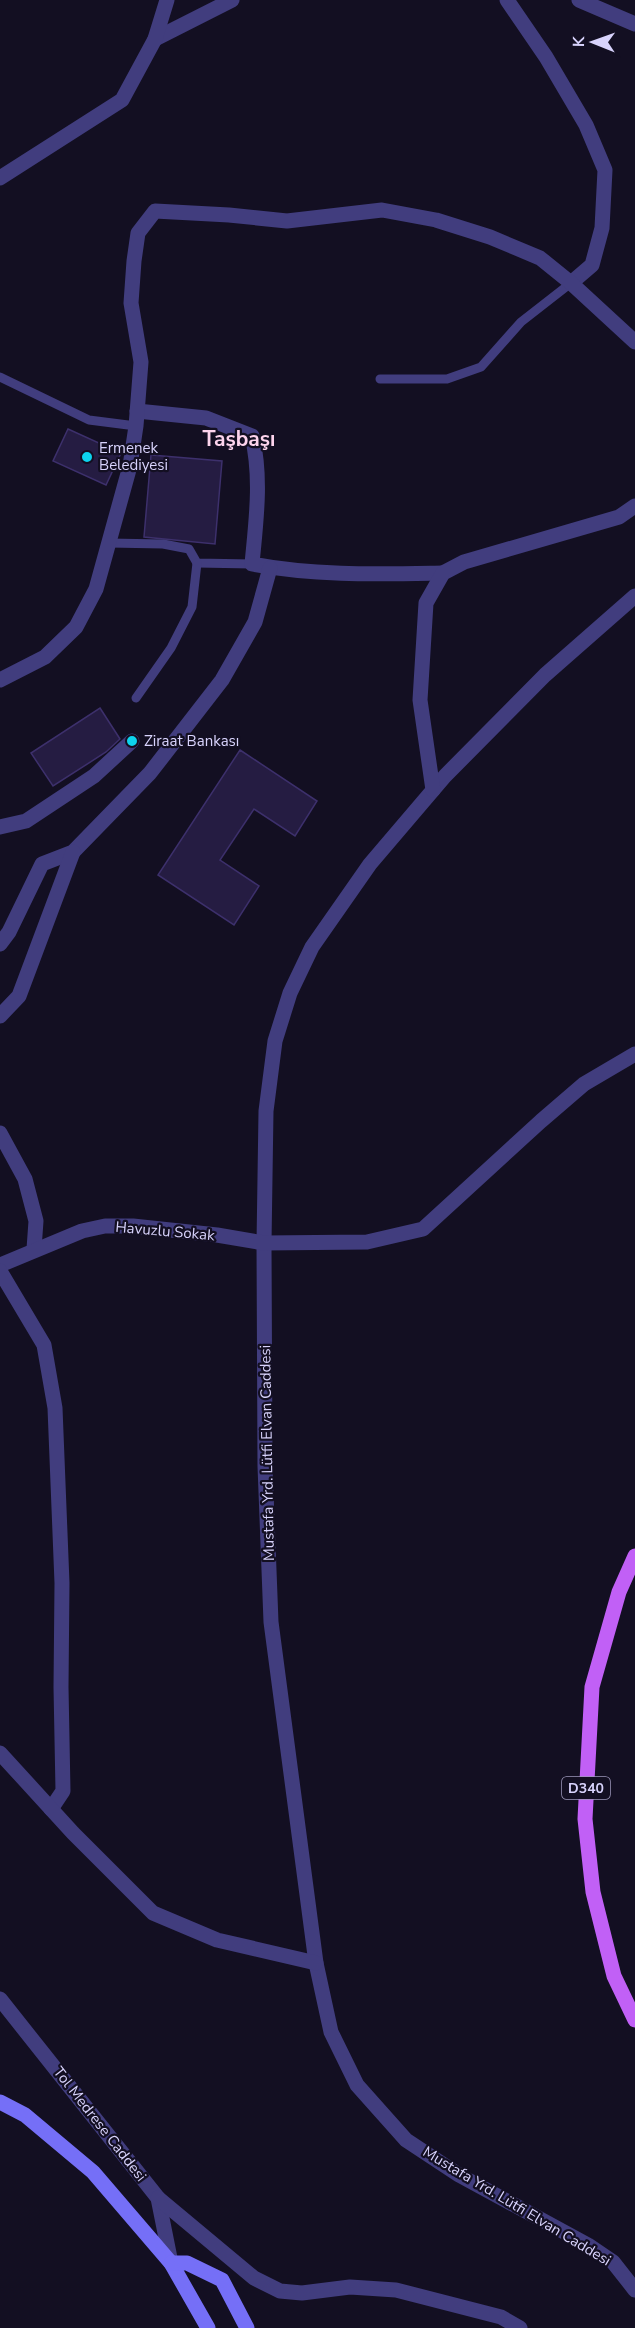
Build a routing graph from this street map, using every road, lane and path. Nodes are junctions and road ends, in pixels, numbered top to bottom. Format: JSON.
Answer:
{"nodes":[{"id":1,"x":167,"y":0,"type":"edge"},
{"id":2,"x":232,"y":0,"type":"edge"},
{"id":3,"x":507,"y":0,"type":"edge"},
{"id":4,"x":579,"y":0,"type":"edge"},
{"id":5,"x":603,"y":5,"type":"edge"},
{"id":6,"x":635,"y":24,"type":"edge"},
{"id":7,"x":155,"y":39,"type":"junction"},
{"id":8,"x":0,"y":178,"type":"edge"},
{"id":9,"x":571,"y":283,"type":"junction"},
{"id":10,"x":635,"y":342,"type":"edge"},
{"id":11,"x":0,"y":377,"type":"edge"},
{"id":12,"x":380,"y":378,"type":"dead end"},
{"id":13,"x":137,"y":418,"type":"junction"},
{"id":14,"x":635,"y":506,"type":"edge"},
{"id":15,"x":635,"y":515,"type":"edge"},
{"id":16,"x":619,"y":517,"type":"junction"},
{"id":17,"x":109,"y":543,"type":"junction"},
{"id":18,"x":197,"y":563,"type":"junction"},
{"id":19,"x":252,"y":564,"type":"junction"},
{"id":20,"x":270,"y":567,"type":"junction"},
{"id":21,"x":443,"y":573,"type":"junction"},
{"id":22,"x":635,"y":596,"type":"edge"},
{"id":23,"x":0,"y":680,"type":"edge"},
{"id":24,"x":136,"y":698,"type":"dead end"},
{"id":25,"x":132,"y":741,"type":"dead end"},
{"id":26,"x":434,"y":790,"type":"junction"},
{"id":27,"x":0,"y":826,"type":"edge"},
{"id":28,"x":73,"y":852,"type":"junction"},
{"id":29,"x":0,"y":944,"type":"edge"},
{"id":30,"x":0,"y":1016,"type":"edge"},
{"id":31,"x":635,"y":1054,"type":"edge"},
{"id":32,"x":0,"y":1133,"type":"edge"},
{"id":33,"x":264,"y":1243,"type":"junction"},
{"id":34,"x":34,"y":1250,"type":"junction"},
{"id":35,"x":0,"y":1264,"type":"edge"},
{"id":36,"x":0,"y":1271,"type":"edge"},
{"id":37,"x":635,"y":1556,"type":"edge"},
{"id":38,"x":0,"y":1753,"type":"edge"},
{"id":39,"x":51,"y":1809,"type":"junction"},
{"id":40,"x":316,"y":1964,"type":"junction"},
{"id":41,"x":0,"y":1999,"type":"edge"},
{"id":42,"x":635,"y":2020,"type":"edge"},
{"id":43,"x":0,"y":2102,"type":"edge"},
{"id":44,"x":158,"y":2198,"type":"junction"},
{"id":45,"x":171,"y":2263,"type":"junction"},
{"id":46,"x":635,"y":2290,"type":"edge"},
{"id":47,"x":208,"y":2328,"type":"edge"},
{"id":48,"x":248,"y":2328,"type":"edge"},
{"id":49,"x":519,"y":2328,"type":"edge"}],
"edges":[{"from":1,"to":7,"type":"street"},
{"from":2,"to":7,"type":"street"},
{"from":3,"to":9,"type":"street"},
{"from":4,"to":5,"type":"street"},
{"from":5,"to":6,"type":"street"},
{"from":7,"to":8,"type":"street"},
{"from":9,"to":10,"type":"street"},
{"from":9,"to":12,"type":"lane"},
{"from":9,"to":13,"type":"street"},
{"from":11,"to":13,"type":"lane"},
{"from":13,"to":17,"type":"street"},
{"from":13,"to":19,"type":"street"},
{"from":14,"to":16,"type":"street"},
{"from":15,"to":16,"type":"street"},
{"from":16,"to":21,"type":"street"},
{"from":17,"to":18,"type":"lane"},
{"from":17,"to":23,"type":"street"},
{"from":18,"to":19,"type":"lane"},
{"from":18,"to":24,"type":"lane"},
{"from":19,"to":20,"type":"street"},
{"from":20,"to":21,"type":"street"},
{"from":20,"to":28,"type":"street"},
{"from":21,"to":26,"type":"street"},
{"from":22,"to":26,"type":"street","name":"Mustafa Yrd. Lütfi Elvan Caddesi"},
{"from":25,"to":27,"type":"street"},
{"from":26,"to":33,"type":"street","name":"Mustafa Yrd. Lütfi Elvan Caddesi"},
{"from":28,"to":29,"type":"street"},
{"from":28,"to":30,"type":"street"},
{"from":31,"to":33,"type":"street","name":"Havuzlu Sokak"},
{"from":32,"to":34,"type":"street"},
{"from":33,"to":34,"type":"street","name":"Havuzlu Sokak"},
{"from":33,"to":40,"type":"street","name":"Mustafa Yrd. Lütfi Elvan Caddesi"},
{"from":34,"to":35,"type":"street","name":"Havuzlu Sokak"},
{"from":36,"to":39,"type":"street"},
{"from":37,"to":42,"type":"main road","number":"D340"},
{"from":38,"to":39,"type":"street"},
{"from":39,"to":40,"type":"street"},
{"from":40,"to":46,"type":"street","name":"Mustafa Yrd. Lütfi Elvan Caddesi"},
{"from":41,"to":44,"type":"street","name":"Tol Medrese Caddesi"},
{"from":43,"to":45,"type":"main road"},
{"from":44,"to":45,"type":"street","name":"Tol Medrese Caddesi"},
{"from":44,"to":49,"type":"street"},
{"from":45,"to":47,"type":"main road"},
{"from":45,"to":48,"type":"main road"}]}
